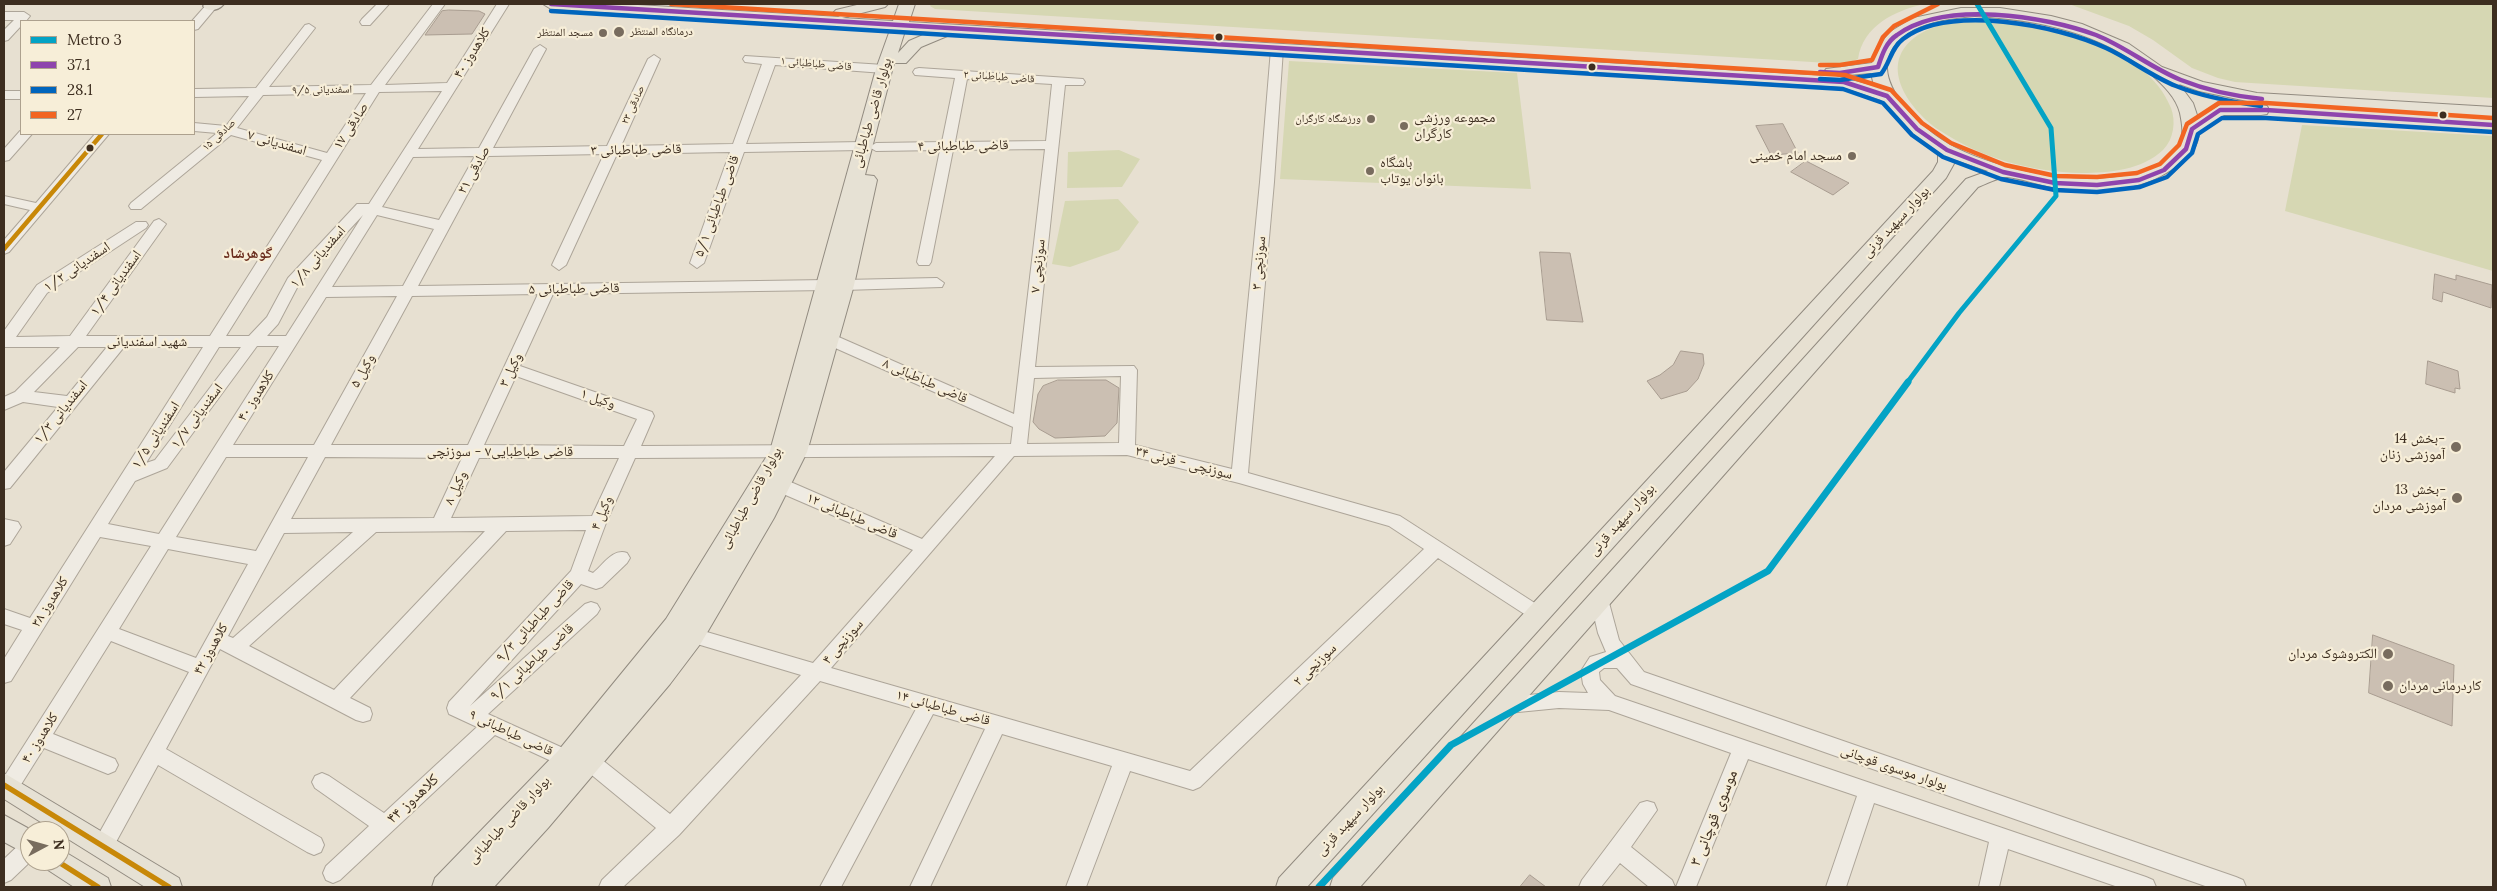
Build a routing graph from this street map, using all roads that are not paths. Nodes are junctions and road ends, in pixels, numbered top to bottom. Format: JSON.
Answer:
{"nodes":[{"id":1,"x":208,"y":4,"type":"edge"},
{"id":2,"x":383,"y":4,"type":"edge"},
{"id":3,"x":438,"y":4,"type":"edge"},
{"id":4,"x":503,"y":4,"type":"edge"},
{"id":5,"x":551,"y":4,"type":"edge"},
{"id":6,"x":694,"y":4,"type":"edge"},
{"id":7,"x":880,"y":4,"type":"edge"},
{"id":8,"x":2005,"y":4,"type":"edge"},
{"id":9,"x":1943,"y":10,"type":"edge"},
{"id":10,"x":909,"y":15,"type":"edge"},
{"id":11,"x":4,"y":16,"type":"edge"},
{"id":12,"x":2038,"y":17,"type":"junction"},
{"id":13,"x":845,"y":18,"type":"junction"},
{"id":14,"x":20,"y":20,"type":"edge"},
{"id":15,"x":20,"y":20,"type":"edge"},
{"id":16,"x":189,"y":20,"type":"edge"},
{"id":17,"x":366,"y":22,"type":"dead end"},
{"id":18,"x":195,"y":24,"type":"edge"},
{"id":19,"x":309,"y":28,"type":"dead end"},
{"id":20,"x":957,"y":29,"type":"junction"},
{"id":21,"x":4,"y":37,"type":"edge"},
{"id":22,"x":540,"y":49,"type":"dead end"},
{"id":23,"x":1276,"y":49,"type":"junction"},
{"id":24,"x":1381,"y":50,"type":"junction"},
{"id":25,"x":654,"y":59,"type":"dead end"},
{"id":26,"x":749,"y":59,"type":"dead end"},
{"id":27,"x":770,"y":60,"type":"junction"},
{"id":28,"x":891,"y":61,"type":"junction"},
{"id":29,"x":1878,"y":67,"type":"junction"},
{"id":30,"x":2155,"y":69,"type":"junction"},
{"id":31,"x":919,"y":72,"type":"dead end"},
{"id":32,"x":962,"y":74,"type":"junction"},
{"id":33,"x":1853,"y":78,"type":"junction"},
{"id":34,"x":1058,"y":81,"type":"junction"},
{"id":35,"x":1079,"y":82,"type":"dead end"},
{"id":36,"x":450,"y":87,"type":"junction"},
{"id":37,"x":375,"y":89,"type":"junction"},
{"id":38,"x":2211,"y":90,"type":"junction"},
{"id":39,"x":260,"y":91,"type":"junction"},
{"id":40,"x":195,"y":93,"type":"edge"},
{"id":41,"x":4,"y":95,"type":"edge"},
{"id":42,"x":20,"y":95,"type":"edge"},
{"id":43,"x":1887,"y":96,"type":"junction"},
{"id":44,"x":2220,"y":110,"type":"junction"},
{"id":45,"x":2493,"y":112,"type":"edge"},
{"id":46,"x":2493,"y":125,"type":"edge"},
{"id":47,"x":195,"y":127,"type":"edge"},
{"id":48,"x":2192,"y":129,"type":"junction"},
{"id":49,"x":229,"y":130,"type":"junction"},
{"id":50,"x":24,"y":135,"type":"edge"},
{"id":51,"x":92,"y":135,"type":"edge"},
{"id":52,"x":101,"y":135,"type":"edge"},
{"id":53,"x":1051,"y":145,"type":"junction"},
{"id":54,"x":948,"y":146,"type":"junction"},
{"id":55,"x":869,"y":147,"type":"junction"},
{"id":56,"x":738,"y":149,"type":"junction"},
{"id":57,"x":612,"y":150,"type":"junction"},
{"id":58,"x":483,"y":152,"type":"junction"},
{"id":59,"x":409,"y":153,"type":"junction"},
{"id":60,"x":4,"y":156,"type":"edge"},
{"id":61,"x":330,"y":158,"type":"junction"},
{"id":62,"x":1946,"y":159,"type":"junction"},
{"id":63,"x":2003,"y":172,"type":"junction"},
{"id":64,"x":1972,"y":183,"type":"junction"},
{"id":65,"x":4,"y":200,"type":"edge"},
{"id":66,"x":32,"y":206,"type":"junction"},
{"id":67,"x":136,"y":206,"type":"dead end"},
{"id":68,"x":374,"y":210,"type":"junction"},
{"id":69,"x":158,"y":224,"type":"dead end"},
{"id":70,"x":141,"y":225,"type":"dead end"},
{"id":71,"x":443,"y":226,"type":"junction"},
{"id":72,"x":4,"y":238,"type":"edge"},
{"id":73,"x":4,"y":249,"type":"edge"},
{"id":74,"x":924,"y":262,"type":"dead end"},
{"id":75,"x":697,"y":263,"type":"dead end"},
{"id":76,"x":559,"y":265,"type":"dead end"},
{"id":77,"x":937,"y":283,"type":"dead end"},
{"id":78,"x":836,"y":285,"type":"junction"},
{"id":79,"x":548,"y":289,"type":"junction"},
{"id":80,"x":408,"y":291,"type":"junction"},
{"id":81,"x":322,"y":292,"type":"junction"},
{"id":82,"x":829,"y":339,"type":"junction"},
{"id":83,"x":253,"y":341,"type":"junction"},
{"id":84,"x":291,"y":341,"type":"junction"},
{"id":85,"x":4,"y":342,"type":"edge"},
{"id":86,"x":73,"y":342,"type":"junction"},
{"id":87,"x":120,"y":342,"type":"junction"},
{"id":88,"x":216,"y":342,"type":"junction"},
{"id":89,"x":512,"y":369,"type":"junction"},
{"id":90,"x":1026,"y":373,"type":"junction"},
{"id":91,"x":21,"y":396,"type":"junction"},
{"id":92,"x":68,"y":402,"type":"junction"},
{"id":93,"x":4,"y":404,"type":"edge"},
{"id":94,"x":1021,"y":424,"type":"junction"},
{"id":95,"x":1127,"y":448,"type":"junction"},
{"id":96,"x":221,"y":451,"type":"junction"},
{"id":97,"x":1013,"y":451,"type":"junction"},
{"id":98,"x":319,"y":452,"type":"junction"},
{"id":99,"x":473,"y":452,"type":"junction"},
{"id":100,"x":629,"y":452,"type":"junction"},
{"id":101,"x":788,"y":452,"type":"junction"},
{"id":102,"x":130,"y":476,"type":"junction"},
{"id":103,"x":1239,"y":477,"type":"junction"},
{"id":104,"x":4,"y":483,"type":"edge"},
{"id":105,"x":780,"y":485,"type":"junction"},
{"id":106,"x":597,"y":523,"type":"junction"},
{"id":107,"x":440,"y":524,"type":"junction"},
{"id":108,"x":502,"y":524,"type":"junction"},
{"id":109,"x":372,"y":525,"type":"junction"},
{"id":110,"x":4,"y":526,"type":"edge"},
{"id":111,"x":279,"y":526,"type":"junction"},
{"id":112,"x":96,"y":529,"type":"junction"},
{"id":113,"x":4,"y":539,"type":"edge"},
{"id":114,"x":164,"y":542,"type":"junction"},
{"id":115,"x":925,"y":548,"type":"junction"},
{"id":116,"x":1437,"y":548,"type":"junction"},
{"id":117,"x":621,"y":558,"type":"dead end"},
{"id":118,"x":260,"y":559,"type":"junction"},
{"id":119,"x":578,"y":575,"type":"junction"},
{"id":120,"x":1599,"y":599,"type":"junction"},
{"id":121,"x":592,"y":609,"type":"dead end"},
{"id":122,"x":1538,"y":614,"type":"junction"},
{"id":123,"x":4,"y":616,"type":"edge"},
{"id":124,"x":34,"y":627,"type":"junction"},
{"id":125,"x":107,"y":632,"type":"junction"},
{"id":126,"x":692,"y":636,"type":"junction"},
{"id":127,"x":216,"y":639,"type":"junction"},
{"id":128,"x":234,"y":648,"type":"junction"},
{"id":129,"x":1620,"y":660,"type":"junction"},
{"id":130,"x":200,"y":668,"type":"junction"},
{"id":131,"x":817,"y":672,"type":"junction"},
{"id":132,"x":4,"y":675,"type":"edge"},
{"id":133,"x":336,"y":700,"type":"junction"},
{"id":134,"x":1609,"y":702,"type":"junction"},
{"id":135,"x":928,"y":704,"type":"junction"},
{"id":136,"x":1508,"y":705,"type":"junction"},
{"id":137,"x":456,"y":708,"type":"joint"},
{"id":138,"x":363,"y":714,"type":"dead end"},
{"id":139,"x":473,"y":716,"type":"junction"},
{"id":140,"x":997,"y":724,"type":"junction"},
{"id":141,"x":492,"y":725,"type":"junction"},
{"id":142,"x":40,"y":738,"type":"junction"},
{"id":143,"x":1742,"y":748,"type":"junction"},
{"id":144,"x":155,"y":753,"type":"junction"},
{"id":145,"x":567,"y":758,"type":"junction"},
{"id":146,"x":589,"y":761,"type":"junction"},
{"id":147,"x":1124,"y":761,"type":"junction"},
{"id":148,"x":108,"y":765,"type":"dead end"},
{"id":149,"x":1193,"y":781,"type":"joint"},
{"id":150,"x":322,"y":782,"type":"dead end"},
{"id":151,"x":6,"y":787,"type":"edge"},
{"id":152,"x":1868,"y":792,"type":"junction"},
{"id":153,"x":1647,"y":810,"type":"dead end"},
{"id":154,"x":385,"y":825,"type":"junction"},
{"id":155,"x":4,"y":827,"type":"edge"},
{"id":156,"x":672,"y":828,"type":"junction"},
{"id":157,"x":20,"y":837,"type":"edge"},
{"id":158,"x":2000,"y":837,"type":"junction"},
{"id":159,"x":314,"y":845,"type":"dead end"},
{"id":160,"x":103,"y":846,"type":"junction"},
{"id":161,"x":1618,"y":849,"type":"junction"},
{"id":162,"x":20,"y":857,"type":"edge"},
{"id":163,"x":70,"y":869,"type":"edge"},
{"id":164,"x":4,"y":872,"type":"edge"},
{"id":165,"x":333,"y":873,"type":"dead end"},
{"id":166,"x":98,"y":887,"type":"edge"},
{"id":167,"x":169,"y":887,"type":"edge"},
{"id":168,"x":445,"y":887,"type":"edge"},
{"id":169,"x":476,"y":887,"type":"edge"},
{"id":170,"x":609,"y":887,"type":"edge"},
{"id":171,"x":830,"y":887,"type":"edge"},
{"id":172,"x":920,"y":887,"type":"edge"},
{"id":173,"x":1076,"y":887,"type":"edge"},
{"id":174,"x":1289,"y":887,"type":"edge"},
{"id":175,"x":1343,"y":887,"type":"edge"},
{"id":176,"x":1589,"y":887,"type":"edge"},
{"id":177,"x":1665,"y":887,"type":"edge"},
{"id":178,"x":1686,"y":887,"type":"edge"},
{"id":179,"x":1836,"y":887,"type":"edge"},
{"id":180,"x":1989,"y":887,"type":"edge"},
{"id":181,"x":2142,"y":887,"type":"edge"},
{"id":182,"x":2236,"y":887,"type":"edge"}],
"edges":[{"from":1,"to":16,"type":"street"},
{"from":1,"to":18,"type":"street"},
{"from":2,"to":17,"type":"street"},
{"from":3,"to":37,"type":"street","name":"صادقی ۱۷"},
{"from":4,"to":36,"type":"street","name":"کلاهدوز ۴۰"},
{"from":5,"to":13,"type":"main road"},
{"from":6,"to":13,"type":"main road"},
{"from":7,"to":13,"type":"main road"},
{"from":8,"to":12,"type":"main road"},
{"from":9,"to":12,"type":"main road"},
{"from":9,"to":29,"type":"main road"},
{"from":10,"to":13,"type":"main road"},
{"from":10,"to":20,"type":"main road"},
{"from":10,"to":24,"type":"main road"},
{"from":10,"to":28,"type":"main road","name":"بولوار قاضی طباطبائی"},
{"from":11,"to":14,"type":"street"},
{"from":12,"to":30,"type":"main road"},
{"from":13,"to":28,"type":"main road"},
{"from":15,"to":21,"type":"street"},
{"from":19,"to":39,"type":"street","name":"صادقی ۱۵"},
{"from":20,"to":23,"type":"main road"},
{"from":20,"to":28,"type":"main road"},
{"from":22,"to":58,"type":"street","name":"صادقی ۲۱"},
{"from":23,"to":24,"type":"main road"},
{"from":23,"to":103,"type":"street","name":"سوزنچی ۳"},
{"from":24,"to":33,"type":"main road"},
{"from":25,"to":57,"type":"street","name":"صادقی ۲۳"},
{"from":26,"to":27,"type":"street","name":"قاضی طباطبائی ۱"},
{"from":27,"to":28,"type":"street","name":"قاضی طباطبائی ۱"},
{"from":27,"to":56,"type":"street","name":"قاضی طباطبائی ۵/۱"},
{"from":28,"to":55,"type":"main road","name":"بولوار قاضی طباطبائی"},
{"from":29,"to":33,"type":"main road"},
{"from":29,"to":43,"type":"main road"},
{"from":30,"to":38,"type":"main road"},
{"from":30,"to":48,"type":"main road"},
{"from":31,"to":32,"type":"street","name":"قاضی طباطبائی ۲"},
{"from":32,"to":34,"type":"street","name":"قاضی طباطبائی ۲"},
{"from":32,"to":54,"type":"street"},
{"from":33,"to":43,"type":"main road"},
{"from":34,"to":35,"type":"street","name":"قاضی طباطبائی ۲"},
{"from":34,"to":53,"type":"street","name":"سوزنچی ۷"},
{"from":36,"to":37,"type":"street","name":"اسفندیانی ۹/۵"},
{"from":36,"to":59,"type":"street","name":"کلاهدوز ۴۰"},
{"from":37,"to":39,"type":"street","name":"اسفندیانی ۹/۵"},
{"from":37,"to":61,"type":"street","name":"صادقی ۱۷"},
{"from":38,"to":44,"type":"main road"},
{"from":38,"to":45,"type":"main road"},
{"from":39,"to":40,"type":"street","name":"اسفندیانی ۹/۵"},
{"from":39,"to":49,"type":"street","name":"صادقی ۱۵"},
{"from":41,"to":42,"type":"street"},
{"from":43,"to":62,"type":"main road"},
{"from":44,"to":46,"type":"main road"},
{"from":44,"to":48,"type":"main road"},
{"from":47,"to":49,"type":"street","name":"اسفندیانی ۷"},
{"from":48,"to":63,"type":"main road"},
{"from":49,"to":61,"type":"street","name":"اسفندیانی ۷"},
{"from":49,"to":67,"type":"street","name":"صادقی ۱۵"},
{"from":50,"to":60,"type":"street"},
{"from":51,"to":66,"type":"street"},
{"from":52,"to":73,"type":"street"},
{"from":53,"to":54,"type":"street","name":"قاضی طباطبائی ۴"},
{"from":53,"to":90,"type":"street","name":"سوزنچی ۷"},
{"from":54,"to":55,"type":"street","name":"قاضی طباطبائی ۴"},
{"from":54,"to":74,"type":"street"},
{"from":55,"to":56,"type":"street","name":"قاضی طباطبائی ۳"},
{"from":55,"to":78,"type":"main road","name":"بولوار قاضی طباطبائی"},
{"from":56,"to":57,"type":"street","name":"قاضی طباطبائی ۳"},
{"from":56,"to":75,"type":"street","name":"قاضی طباطبائی ۵/۱"},
{"from":57,"to":58,"type":"street","name":"قاضی طباطبائی ۳"},
{"from":57,"to":76,"type":"street","name":"صادقی ۲۳"},
{"from":58,"to":59,"type":"street","name":"قاضی طباطبائی ۳"},
{"from":58,"to":71,"type":"street","name":"صادقی ۲۱"},
{"from":59,"to":68,"type":"street","name":"کلاهدوز ۴۰"},
{"from":61,"to":88,"type":"street","name":"صادقی ۱۷"},
{"from":62,"to":63,"type":"main road"},
{"from":62,"to":64,"type":"main road"},
{"from":62,"to":122,"type":"main road","name":"بولوار سپهبد قرنی"},
{"from":63,"to":64,"type":"main road"},
{"from":64,"to":120,"type":"main road"},
{"from":65,"to":66,"type":"street"},
{"from":66,"to":72,"type":"street"},
{"from":68,"to":71,"type":"street"},
{"from":68,"to":81,"type":"street","name":"کلاهدوز ۴۰"},
{"from":68,"to":83,"type":"street","name":"اسفندیانی ۱/۸"},
{"from":69,"to":86,"type":"street","name":"اسفندیانی ۱/۴"},
{"from":70,"to":85,"type":"street","name":"اسفندیانی ۱/۲"},
{"from":71,"to":80,"type":"street","name":"صادقی ۲۱"},
{"from":77,"to":78,"type":"street","name":"قاضی طباطبائی ۵"},
{"from":78,"to":79,"type":"street","name":"قاضی طباطبائی ۵"},
{"from":78,"to":82,"type":"main road","name":"بولوار قاضی طباطبائی"},
{"from":78,"to":101,"type":"main road","name":"بولوار قاضی طباطبائی"},
{"from":79,"to":80,"type":"street","name":"قاضی طباطبائی ۵"},
{"from":79,"to":89,"type":"street","name":"وکيل ۳"},
{"from":80,"to":81,"type":"street","name":"قاضی طباطبائی ۵"},
{"from":80,"to":98,"type":"street","name":"وکيل ۵"},
{"from":81,"to":84,"type":"street","name":"کلاهدوز ۴۰"},
{"from":82,"to":94,"type":"street","name":"قاضی طباطبائی ۸"},
{"from":82,"to":101,"type":"main road","name":"بولوار قاضی طباطبائی"},
{"from":83,"to":84,"type":"street","name":"شهید اسفندیانی"},
{"from":83,"to":88,"type":"street","name":"شهید اسفندیانی"},
{"from":83,"to":102,"type":"street","name":"۱/۷ اسفندیانی"},
{"from":84,"to":96,"type":"street","name":"کلاهدوز ۴۰"},
{"from":85,"to":86,"type":"street","name":"شهید اسفندیانی"},
{"from":86,"to":87,"type":"street","name":"شهید اسفندیانی"},
{"from":86,"to":91,"type":"street","name":"اسفندیانی ۱/۴"},
{"from":87,"to":88,"type":"street","name":"شهید اسفندیانی"},
{"from":87,"to":92,"type":"street","name":"اسفندیانی ۱/۳"},
{"from":88,"to":102,"type":"street","name":"اسفندیانی ۱/۵"},
{"from":89,"to":99,"type":"street","name":"وکيل ۳"},
{"from":89,"to":100,"type":"street","name":"وکيل ۱"},
{"from":90,"to":94,"type":"street","name":"سوزنچی ۷"},
{"from":90,"to":95,"type":"street"},
{"from":91,"to":92,"type":"street"},
{"from":91,"to":93,"type":"street"},
{"from":92,"to":104,"type":"street","name":"اسفندیانی ۱/۳"},
{"from":94,"to":97,"type":"street","name":"سوزنچی ۷"},
{"from":95,"to":97,"type":"street","name":"سوزنچی - قرنی ۳۴"},
{"from":95,"to":103,"type":"street","name":"سوزنچی - قرنی ۳۴"},
{"from":96,"to":98,"type":"street","name":"قاضی طباطبایی۷ - سوزنچی"},
{"from":96,"to":114,"type":"street","name":"کلاهدوز ۴۰"},
{"from":97,"to":101,"type":"street","name":"سوزنچی - قرنی ۳۴"},
{"from":97,"to":115,"type":"street","name":"سوزنچی ۴"},
{"from":98,"to":99,"type":"street","name":"قاضی طباطبایی۷ - سوزنچی"},
{"from":98,"to":111,"type":"street","name":"کلاهدوز ۴۲"},
{"from":99,"to":100,"type":"street","name":"قاضی طباطبایی۷ - سوزنچی"},
{"from":99,"to":107,"type":"street","name":"وکيل ۸"},
{"from":100,"to":101,"type":"street","name":"قاضی طباطبایی۷ - سوزنچی"},
{"from":100,"to":106,"type":"street","name":"وکيل ۴"},
{"from":101,"to":105,"type":"main road","name":"بولوار قاضی طباطبائی"},
{"from":101,"to":145,"type":"main road","name":"بولوار قاضی طباطبائی"},
{"from":102,"to":112,"type":"street","name":"اسفندیانی ۱/۵"},
{"from":103,"to":116,"type":"street","name":"سوزنچی - قرنی ۳۴"},
{"from":105,"to":115,"type":"street","name":"قاضی طباطبائی ۱۲"},
{"from":105,"to":126,"type":"main road","name":"بولوار قاضی طباطبائی"},
{"from":106,"to":108,"type":"street"},
{"from":106,"to":119,"type":"street","name":"وکيل ۴"},
{"from":107,"to":108,"type":"street"},
{"from":107,"to":109,"type":"street"},
{"from":108,"to":133,"type":"street"},
{"from":109,"to":111,"type":"street"},
{"from":109,"to":128,"type":"street"},
{"from":110,"to":113,"type":"street"},
{"from":111,"to":118,"type":"street","name":"کلاهدوز ۴۲"},
{"from":112,"to":114,"type":"street"},
{"from":112,"to":124,"type":"street","name":"کلاهدوز ۳۸"},
{"from":114,"to":118,"type":"street"},
{"from":114,"to":125,"type":"street","name":"کلاهدوز ۴۰"},
{"from":115,"to":131,"type":"street","name":"سوزنچی ۴"},
{"from":116,"to":122,"type":"street","name":"سوزنچی - قرنی ۳۴"},
{"from":116,"to":149,"type":"street","name":"سوزنچی ۲"},
{"from":117,"to":119,"type":"street","name":"قاضی طباطبائی ۹/۳"},
{"from":118,"to":127,"type":"street","name":"کلاهدوز ۴۲"},
{"from":119,"to":137,"type":"street","name":"قاضی طباطبائی ۹/۳"},
{"from":120,"to":129,"type":"street","name":"بولوار موسوی قوچانی"},
{"from":120,"to":136,"type":"main road"},
{"from":121,"to":139,"type":"street","name":"قاضی طباطبائی ۹/۱"},
{"from":122,"to":174,"type":"main road","name":"بولوار سپهبد قرنی"},
{"from":123,"to":124,"type":"street"},
{"from":124,"to":132,"type":"street","name":"کلاهدوز ۳۸"},
{"from":125,"to":130,"type":"street"},
{"from":125,"to":142,"type":"street","name":"کلاهدوز ۴۰"},
{"from":126,"to":131,"type":"street","name":"قاضی طباطبائی ۱۴"},
{"from":126,"to":146,"type":"main road","name":"بولوار قاضی طباطبائی"},
{"from":127,"to":128,"type":"street"},
{"from":127,"to":130,"type":"street","name":"کلاهدوز ۴۲"},
{"from":128,"to":133,"type":"street"},
{"from":129,"to":134,"type":"street"},
{"from":129,"to":182,"type":"street","name":"بولوار موسوی قوچانی"},
{"from":130,"to":144,"type":"street","name":"کلاهدوز ۴۲"},
{"from":131,"to":135,"type":"street","name":"قاضی طباطبائی ۱۴"},
{"from":131,"to":156,"type":"street","name":"سوزنچی ۴"},
{"from":133,"to":138,"type":"street"},
{"from":134,"to":136,"type":"street"},
{"from":134,"to":143,"type":"street"},
{"from":135,"to":140,"type":"street","name":"قاضی طباطبائی ۱۴"},
{"from":135,"to":171,"type":"street"},
{"from":136,"to":175,"type":"main road"},
{"from":137,"to":139,"type":"street","name":"قاضی طباطبائی ۹"},
{"from":139,"to":141,"type":"street","name":"قاضی طباطبائی ۹"},
{"from":140,"to":147,"type":"street","name":"قاضی طباطبائی ۱۴"},
{"from":140,"to":172,"type":"street"},
{"from":141,"to":145,"type":"street","name":"قاضی طباطبائی ۹"},
{"from":141,"to":154,"type":"street","name":"کلاهدوز ۴۴"},
{"from":142,"to":148,"type":"street"},
{"from":142,"to":151,"type":"street","name":"کلاهدوز ۴۰"},
{"from":143,"to":152,"type":"street"},
{"from":143,"to":178,"type":"street","name":"موسوی قوچانی ۳"},
{"from":144,"to":159,"type":"street"},
{"from":144,"to":160,"type":"street","name":"کلاهدوز ۴۲"},
{"from":145,"to":168,"type":"main road","name":"بولوار قاضی طباطبائی"},
{"from":146,"to":156,"type":"street"},
{"from":146,"to":169,"type":"main road","name":"بولوار قاضی طباطبائی"},
{"from":147,"to":149,"type":"street","name":"قاضی طباطبائی ۱۴"},
{"from":147,"to":173,"type":"street"},
{"from":150,"to":154,"type":"street"},
{"from":151,"to":160,"type":"main road"},
{"from":152,"to":158,"type":"street"},
{"from":152,"to":179,"type":"street"},
{"from":153,"to":161,"type":"street"},
{"from":154,"to":165,"type":"street","name":"کلاهدوز ۴۴"},
{"from":155,"to":157,"type":"main road"},
{"from":156,"to":170,"type":"street"},
{"from":158,"to":180,"type":"street"},
{"from":158,"to":181,"type":"street"},
{"from":160,"to":167,"type":"main road"},
{"from":161,"to":176,"type":"street"},
{"from":161,"to":177,"type":"street"},
{"from":162,"to":164,"type":"street"},
{"from":163,"to":166,"type":"main road"}]}
